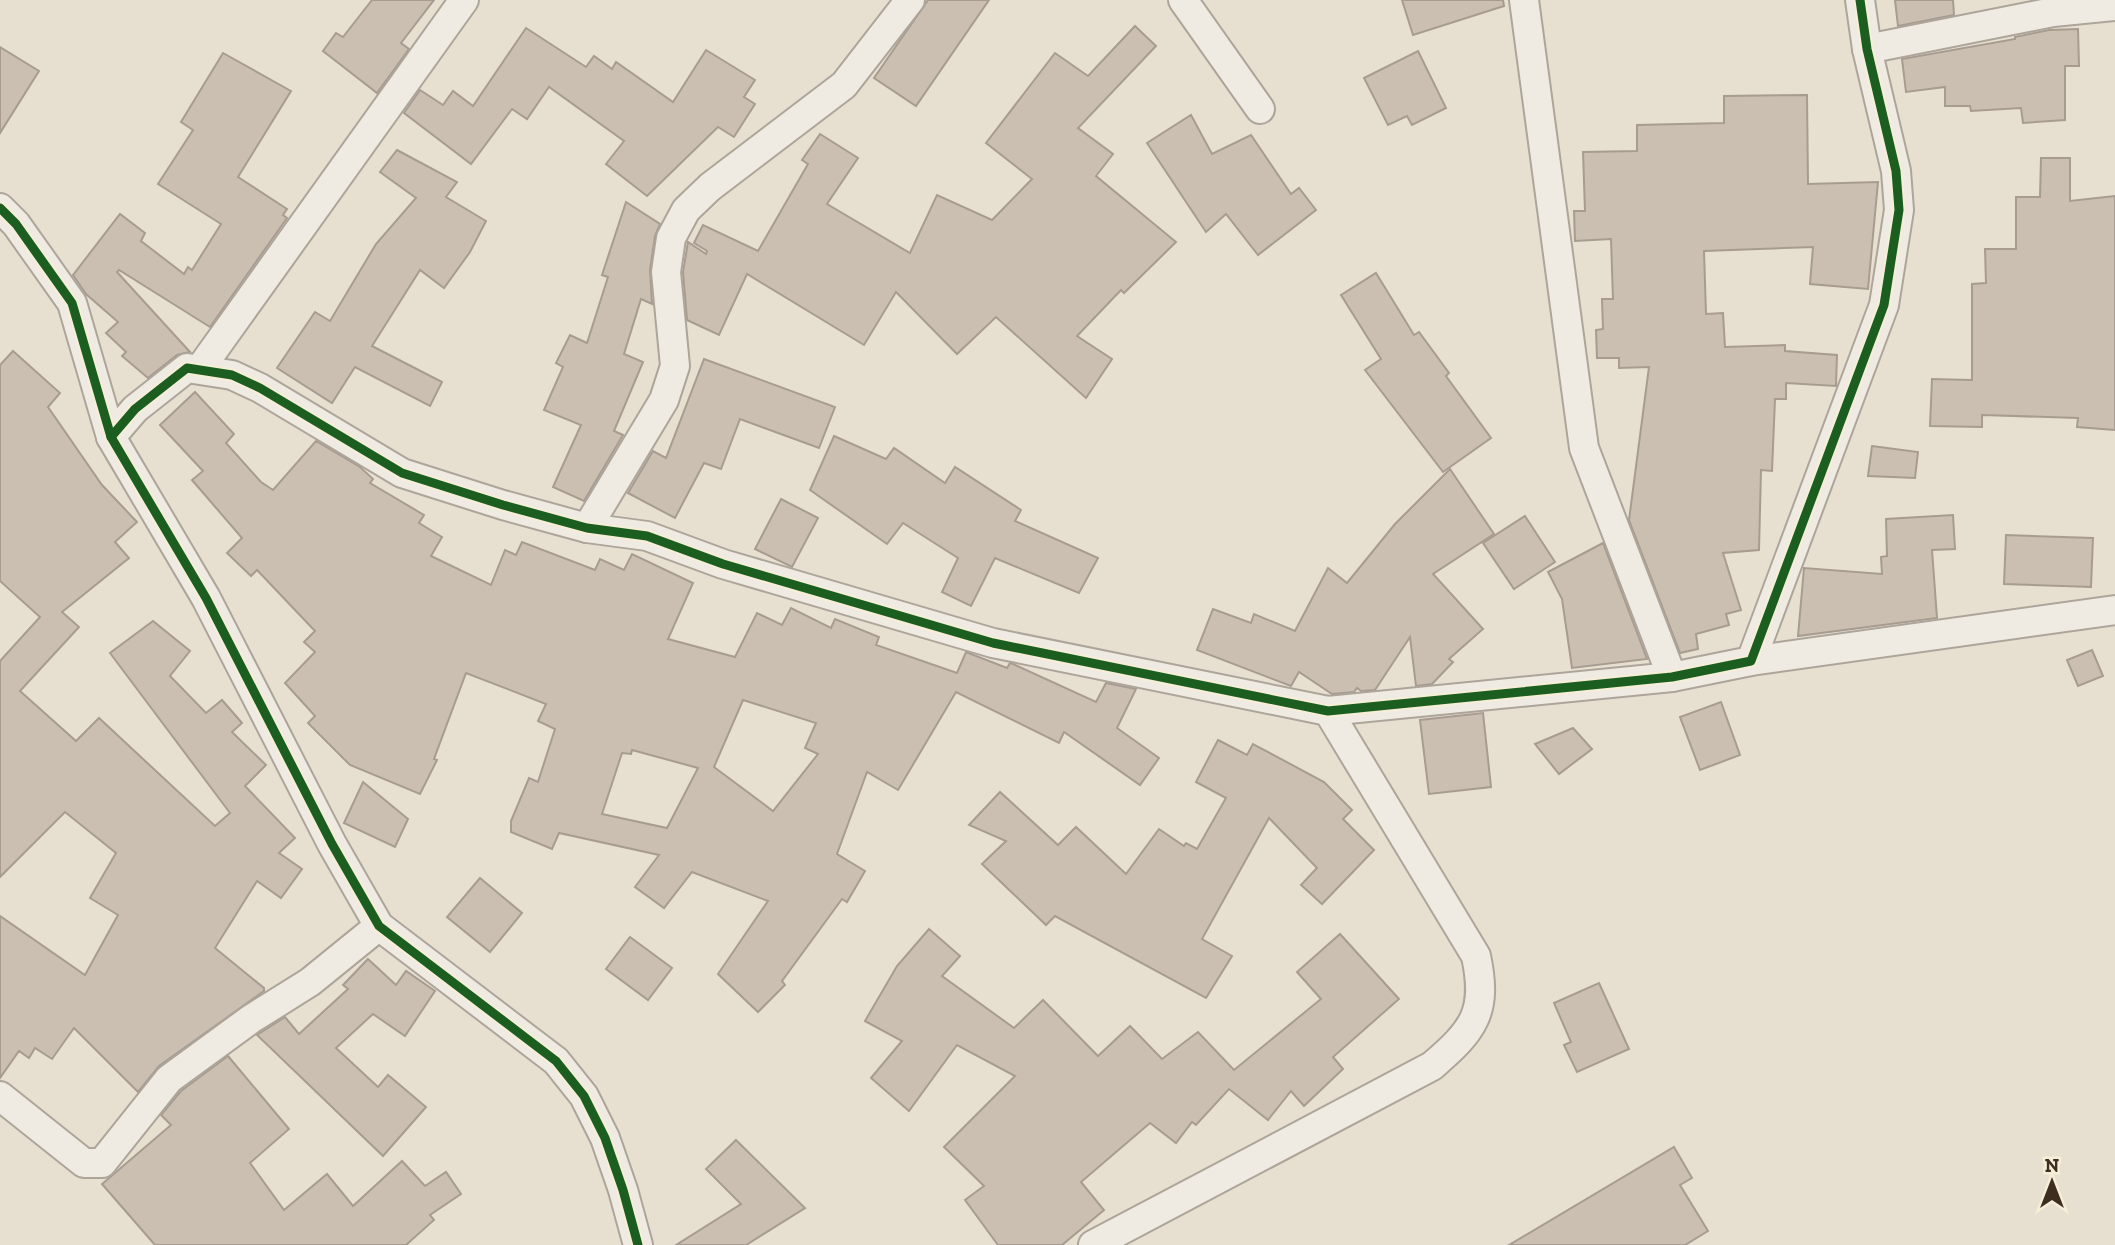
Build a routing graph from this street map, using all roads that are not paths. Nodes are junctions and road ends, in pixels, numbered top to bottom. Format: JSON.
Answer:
{"nodes":[{"id":1,"x":464,"y":0,"type":"edge"},
{"id":2,"x":910,"y":0,"type":"edge"},
{"id":3,"x":1183,"y":0,"type":"edge"},
{"id":4,"x":1524,"y":0,"type":"edge"},
{"id":5,"x":1860,"y":0,"type":"edge"},
{"id":6,"x":2115,"y":6,"type":"edge"},
{"id":7,"x":1867,"y":49,"type":"junction"},
{"id":8,"x":1260,"y":109,"type":"dead end"},
{"id":9,"x":0,"y":208,"type":"edge"},
{"id":10,"x":201,"y":369,"type":"junction"},
{"id":11,"x":111,"y":437,"type":"junction"},
{"id":12,"x":587,"y":528,"type":"junction"},
{"id":13,"x":2115,"y":610,"type":"edge"},
{"id":14,"x":1751,"y":661,"type":"junction"},
{"id":15,"x":1672,"y":677,"type":"junction"},
{"id":16,"x":1328,"y":711,"type":"junction"},
{"id":17,"x":379,"y":926,"type":"junction"},
{"id":18,"x":0,"y":1096,"type":"edge"},
{"id":19,"x":638,"y":1245,"type":"edge"},
{"id":20,"x":1093,"y":1245,"type":"edge"}],
"edges":[{"from":1,"to":10,"type":"street"},
{"from":2,"to":12,"type":"street"},
{"from":3,"to":8,"type":"street"},
{"from":4,"to":15,"type":"street"},
{"from":5,"to":7,"type":"street"},
{"from":6,"to":7,"type":"street"},
{"from":7,"to":14,"type":"street"},
{"from":9,"to":11,"type":"street"},
{"from":10,"to":11,"type":"street"},
{"from":10,"to":12,"type":"street"},
{"from":11,"to":17,"type":"street"},
{"from":12,"to":16,"type":"street"},
{"from":13,"to":14,"type":"street"},
{"from":14,"to":15,"type":"street"},
{"from":15,"to":16,"type":"street"},
{"from":16,"to":20,"type":"street"},
{"from":17,"to":18,"type":"street"},
{"from":17,"to":19,"type":"street"}]}
